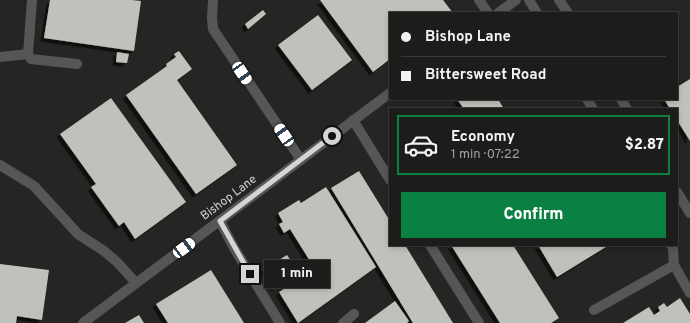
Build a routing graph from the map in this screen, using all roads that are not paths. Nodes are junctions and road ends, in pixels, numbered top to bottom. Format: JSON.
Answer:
{"nodes":[{"id":1,"x":32,"y":0,"type":"edge"},
{"id":2,"x":213,"y":0,"type":"edge"},
{"id":3,"x":479,"y":0,"type":"edge"},
{"id":4,"x":516,"y":0,"type":"edge"},
{"id":5,"x":529,"y":0,"type":"edge"},
{"id":6,"x":560,"y":0,"type":"edge"},
{"id":7,"x":487,"y":12,"type":"edge"},
{"id":8,"x":499,"y":12,"type":"edge"},
{"id":9,"x":535,"y":12,"type":"edge"},
{"id":10,"x":567,"y":12,"type":"edge"},
{"id":11,"x":28,"y":54,"type":"junction"},
{"id":12,"x":0,"y":57,"type":"edge"},
{"id":13,"x":77,"y":64,"type":"dead end"},
{"id":14,"x":389,"y":94,"type":"edge"},
{"id":15,"x":353,"y":120,"type":"junction"},
{"id":16,"x":301,"y":160,"type":"junction"},
{"id":17,"x":0,"y":165,"type":"edge"},
{"id":18,"x":389,"y":178,"type":"edge"},
{"id":19,"x":678,"y":194,"type":"edge"},
{"id":20,"x":690,"y":213,"type":"edge"},
{"id":21,"x":220,"y":221,"type":"junction"},
{"id":22,"x":431,"y":246,"type":"edge"},
{"id":23,"x":672,"y":246,"type":"edge"},
{"id":24,"x":674,"y":265,"type":"junction"},
{"id":25,"x":136,"y":283,"type":"junction"},
{"id":26,"x":690,"y":293,"type":"edge"},
{"id":27,"x":594,"y":310,"type":"dead end"},
{"id":28,"x":354,"y":314,"type":"dead end"},
{"id":29,"x":83,"y":323,"type":"edge"},
{"id":30,"x":280,"y":323,"type":"edge"},
{"id":31,"x":343,"y":323,"type":"edge"},
{"id":32,"x":479,"y":323,"type":"edge"}],
"edges":[{"from":1,"to":11,"type":"street"},
{"from":2,"to":16,"type":"street"},
{"from":3,"to":7,"type":"street"},
{"from":4,"to":8,"type":"street"},
{"from":5,"to":9,"type":"street"},
{"from":6,"to":10,"type":"street"},
{"from":11,"to":12,"type":"street"},
{"from":11,"to":13,"type":"street"},
{"from":14,"to":15,"type":"street","name":"Bishop Lane"},
{"from":15,"to":16,"type":"street","name":"Bishop Lane"},
{"from":15,"to":18,"type":"street"},
{"from":16,"to":21,"type":"street","name":"Bishop Lane"},
{"from":17,"to":25,"type":"street"},
{"from":19,"to":20,"type":"street"},
{"from":21,"to":25,"type":"street","name":"Bishop Lane"},
{"from":21,"to":30,"type":"street"},
{"from":22,"to":32,"type":"street"},
{"from":23,"to":24,"type":"street"},
{"from":24,"to":26,"type":"street"},
{"from":24,"to":27,"type":"street"},
{"from":25,"to":29,"type":"street","name":"Bishop Lane"},
{"from":28,"to":31,"type":"street"}]}
